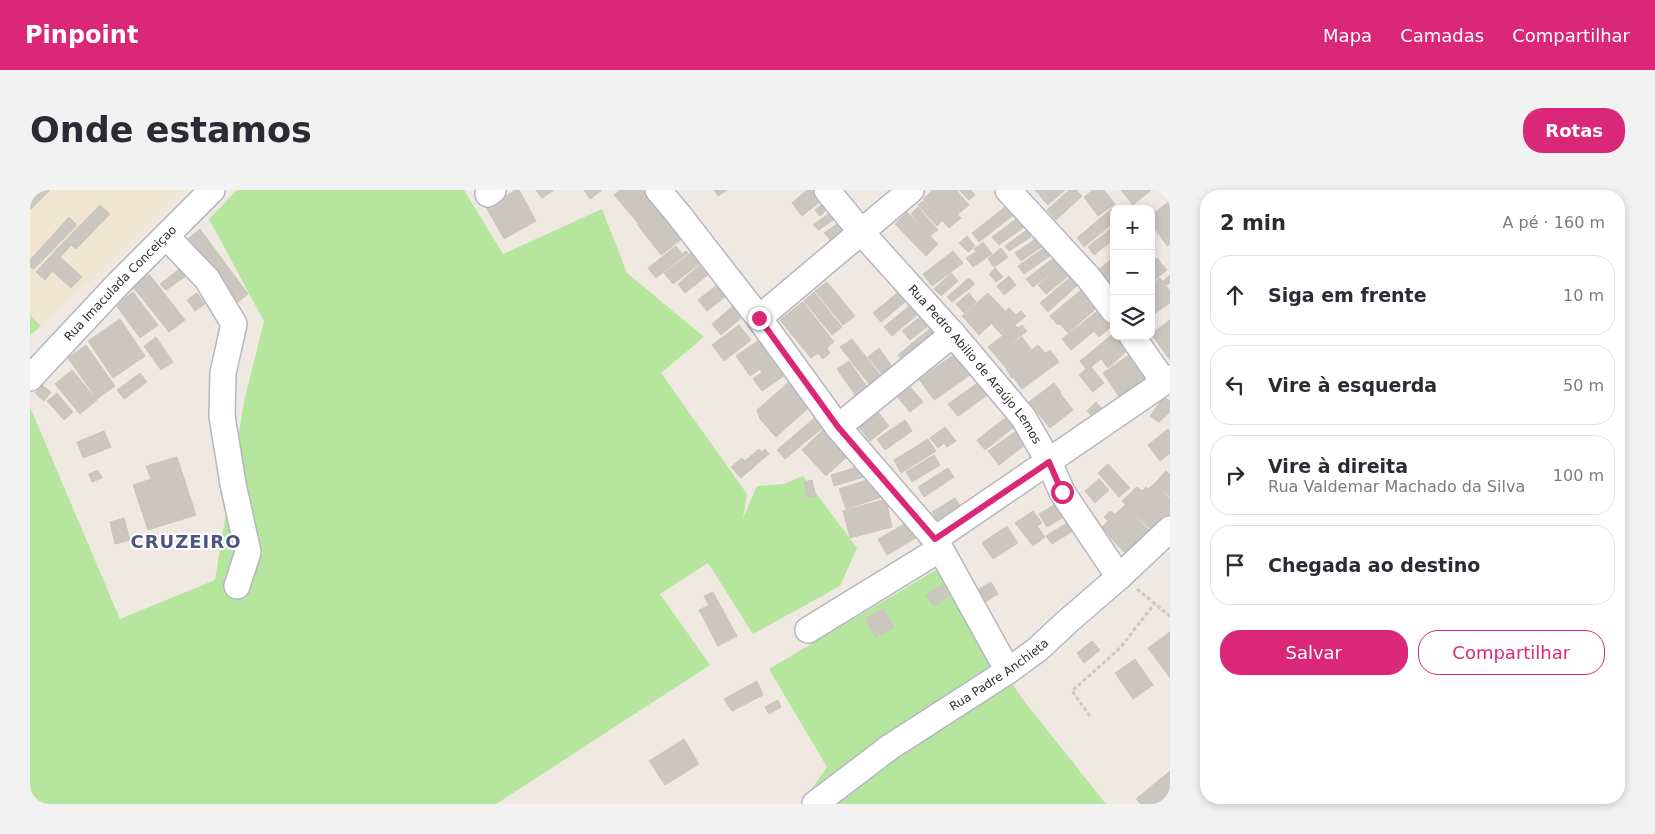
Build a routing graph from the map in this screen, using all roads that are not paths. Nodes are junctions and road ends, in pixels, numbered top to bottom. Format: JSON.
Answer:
{"nodes":[{"id":1,"x":212,"y":190,"type":"edge"},
{"id":2,"x":658,"y":190,"type":"edge"},
{"id":3,"x":827,"y":190,"type":"edge"},
{"id":4,"x":911,"y":190,"type":"edge"},
{"id":5,"x":1008,"y":190,"type":"edge"},
{"id":6,"x":862,"y":233,"type":"junction"},
{"id":7,"x":166,"y":236,"type":"junction"},
{"id":8,"x":1110,"y":306,"type":"edge"},
{"id":9,"x":759,"y":318,"type":"junction"},
{"id":10,"x":953,"y":334,"type":"junction"},
{"id":11,"x":1135,"y":340,"type":"edge"},
{"id":12,"x":30,"y":378,"type":"edge"},
{"id":13,"x":1167,"y":380,"type":"edge"},
{"id":14,"x":838,"y":427,"type":"junction"},
{"id":15,"x":1049,"y":462,"type":"junction"},
{"id":16,"x":1170,"y":529,"type":"edge"},
{"id":17,"x":937,"y":544,"type":"junction"},
{"id":18,"x":1119,"y":577,"type":"junction"},
{"id":19,"x":237,"y":586,"type":"dead end"},
{"id":20,"x":808,"y":630,"type":"dead end"},
{"id":21,"x":1008,"y":671,"type":"junction"},
{"id":22,"x":815,"y":804,"type":"edge"}],
"edges":[{"from":1,"to":7,"type":"street","name":"Rua Imaculada Conceiçao"},
{"from":2,"to":9,"type":"street"},
{"from":3,"to":6,"type":"street","name":"Rua Pedro Abilio de Araújo Lemos"},
{"from":4,"to":6,"type":"street"},
{"from":5,"to":8,"type":"street"},
{"from":6,"to":9,"type":"street"},
{"from":6,"to":10,"type":"street","name":"Rua Pedro Abilio de Araújo Lemos"},
{"from":7,"to":12,"type":"street","name":"Rua Imaculada Conceiçao"},
{"from":7,"to":19,"type":"street"},
{"from":9,"to":14,"type":"street"},
{"from":10,"to":14,"type":"street"},
{"from":10,"to":15,"type":"street","name":"Rua Pedro Abilio de Araújo Lemos"},
{"from":11,"to":13,"type":"street"},
{"from":13,"to":15,"type":"street"},
{"from":14,"to":17,"type":"street"},
{"from":15,"to":17,"type":"street"},
{"from":15,"to":18,"type":"street","name":"Rua Pedro Abilio de Araújo Lemos"},
{"from":16,"to":18,"type":"street","name":"Rua Padre Anchieta"},
{"from":17,"to":20,"type":"street"},
{"from":17,"to":21,"type":"street"},
{"from":18,"to":21,"type":"street","name":"Rua Padre Anchieta"},
{"from":21,"to":22,"type":"street","name":"Rua Padre Anchieta"}]}
